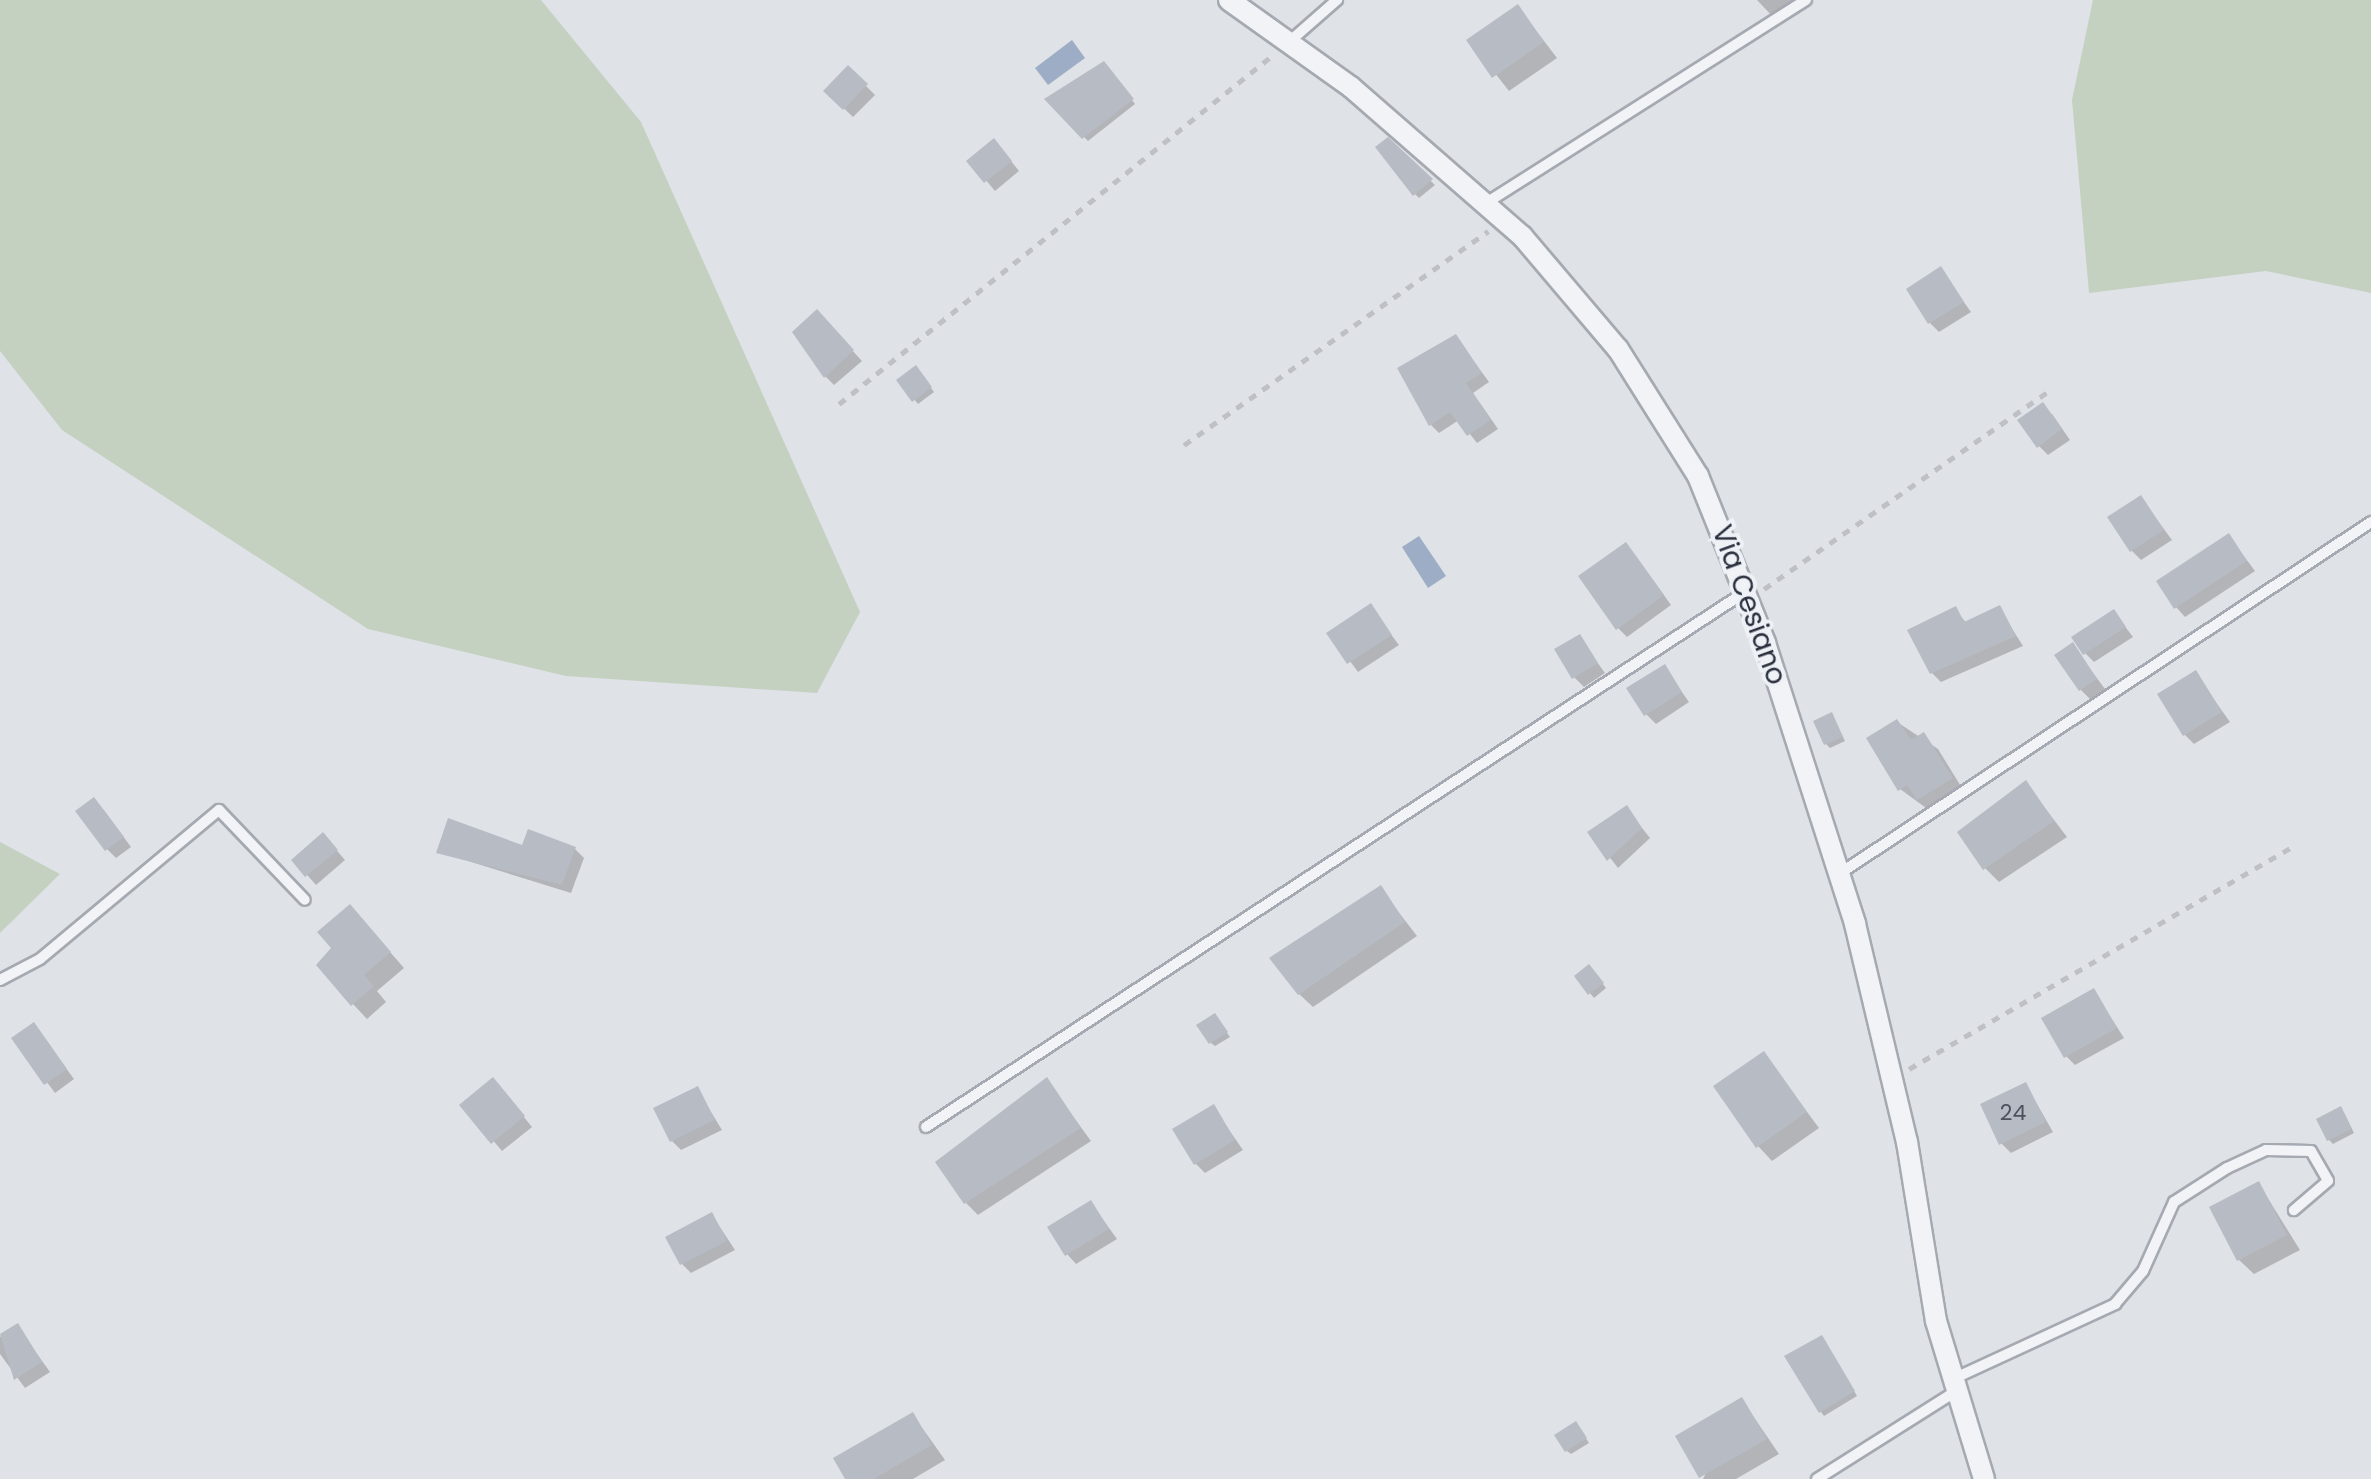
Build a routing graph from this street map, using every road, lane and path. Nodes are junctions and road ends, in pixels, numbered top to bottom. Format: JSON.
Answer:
{"nodes":[{"id":1,"x":1229,"y":0,"type":"edge"},
{"id":2,"x":1337,"y":0,"type":"edge"},
{"id":3,"x":1806,"y":0,"type":"edge"},
{"id":4,"x":1289,"y":42,"type":"junction"},
{"id":5,"x":1486,"y":203,"type":"junction"},
{"id":6,"x":1504,"y":219,"type":"junction"},
{"id":7,"x":2049,"y":390,"type":"dead end"},
{"id":8,"x":838,"y":404,"type":"dead end"},
{"id":9,"x":1184,"y":445,"type":"dead end"},
{"id":10,"x":2371,"y":522,"type":"edge"},
{"id":11,"x":1747,"y":596,"type":"junction"},
{"id":12,"x":2296,"y":846,"type":"dead end"},
{"id":13,"x":1839,"y":874,"type":"junction"},
{"id":14,"x":305,"y":900,"type":"dead end"},
{"id":15,"x":0,"y":980,"type":"edge"},
{"id":16,"x":1893,"y":1078,"type":"junction"},
{"id":17,"x":926,"y":1127,"type":"dead end"},
{"id":18,"x":2294,"y":1210,"type":"dead end"},
{"id":19,"x":1954,"y":1385,"type":"junction"},
{"id":20,"x":1818,"y":1479,"type":"edge"},
{"id":21,"x":1984,"y":1479,"type":"edge"}],
"edges":[{"from":1,"to":4,"type":"street","name":"Via Cesiano"},
{"from":2,"to":4,"type":"lane"},
{"from":3,"to":5,"type":"lane"},
{"from":4,"to":5,"type":"street","name":"Via Cesiano"},
{"from":4,"to":8,"type":"path"},
{"from":5,"to":6,"type":"street","name":"Via Cesiano"},
{"from":6,"to":9,"type":"path"},
{"from":6,"to":11,"type":"street","name":"Via Cesiano"},
{"from":7,"to":11,"type":"path"},
{"from":10,"to":13,"type":"lane"},
{"from":11,"to":13,"type":"street","name":"Via Cesiano"},
{"from":11,"to":17,"type":"lane"},
{"from":12,"to":16,"type":"path"},
{"from":13,"to":16,"type":"street","name":"Via Cesiano"},
{"from":14,"to":15,"type":"lane"},
{"from":16,"to":19,"type":"street","name":"Via Cesiano"},
{"from":18,"to":19,"type":"lane"},
{"from":19,"to":20,"type":"lane"},
{"from":19,"to":21,"type":"street","name":"Via Cesiano"}]}
